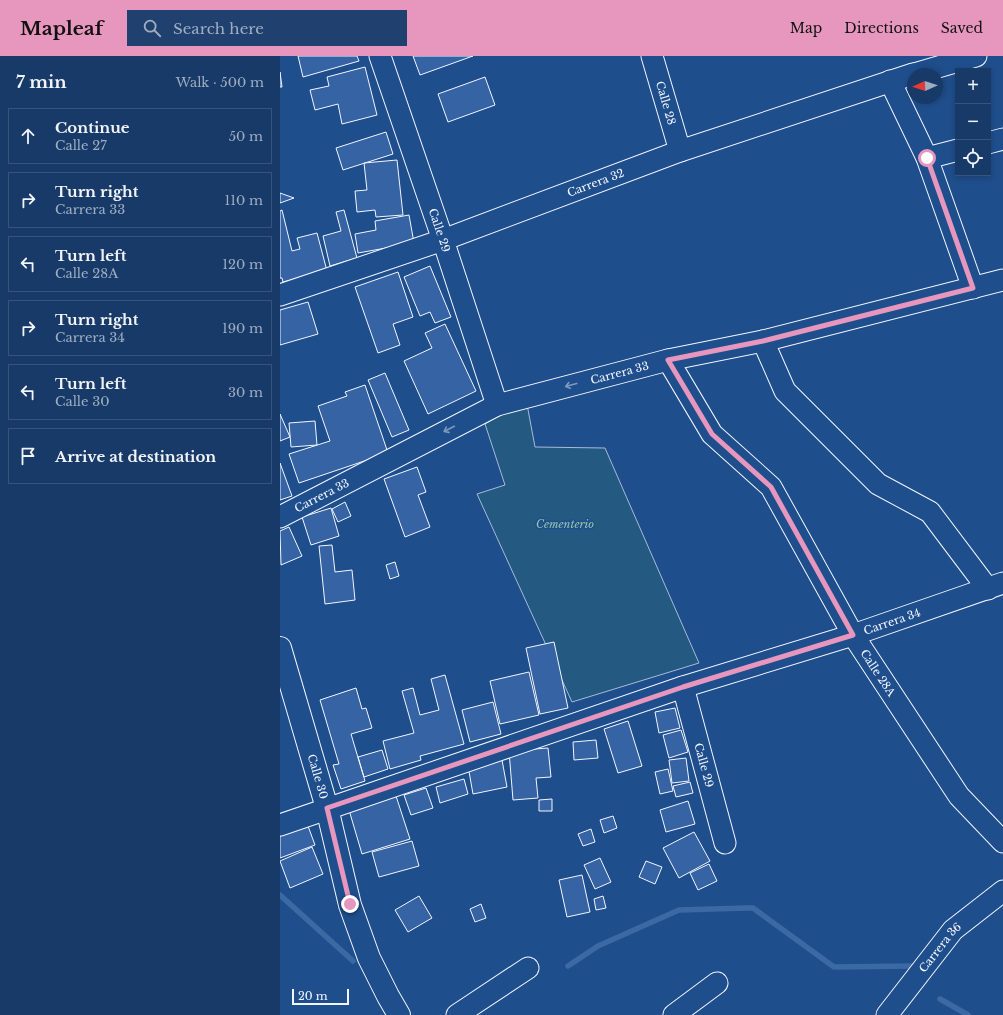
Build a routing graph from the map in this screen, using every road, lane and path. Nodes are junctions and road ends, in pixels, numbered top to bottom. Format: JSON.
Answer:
{"nodes":[{"id":1,"x":380,"y":56,"type":"edge"},
{"id":2,"x":652,"y":56,"type":"edge"},
{"id":3,"x":976,"y":56,"type":"edge"},
{"id":4,"x":935,"y":68,"type":"edge"},
{"id":5,"x":907,"y":76,"type":"edge"},
{"id":6,"x":890,"y":81,"type":"junction"},
{"id":7,"x":1003,"y":139,"type":"edge"},
{"id":8,"x":991,"y":142,"type":"edge"},
{"id":9,"x":680,"y":151,"type":"junction"},
{"id":10,"x":955,"y":151,"type":"edge"},
{"id":11,"x":927,"y":158,"type":"junction"},
{"id":12,"x":443,"y":240,"type":"junction"},
{"id":13,"x":1003,"y":280,"type":"edge"},
{"id":14,"x":973,"y":288,"type":"junction"},
{"id":15,"x":280,"y":295,"type":"edge"},
{"id":16,"x":763,"y":341,"type":"junction"},
{"id":17,"x":668,"y":360,"type":"junction"},
{"id":18,"x":497,"y":405,"type":"junction"},
{"id":19,"x":280,"y":516,"type":"edge"},
{"id":20,"x":996,"y":586,"type":"edge"},
{"id":21,"x":853,"y":635,"type":"junction"},
{"id":22,"x":280,"y":648,"type":"edge"},
{"id":23,"x":683,"y":687,"type":"junction"},
{"id":24,"x":327,"y":808,"type":"junction"},
{"id":25,"x":280,"y":825,"type":"edge"},
{"id":26,"x":1003,"y":842,"type":"edge"},
{"id":27,"x":725,"y":843,"type":"dead end"},
{"id":28,"x":1003,"y":891,"type":"edge"},
{"id":29,"x":528,"y":968,"type":"dead end"},
{"id":30,"x":717,"y":983,"type":"dead end"},
{"id":31,"x":399,"y":1015,"type":"edge"},
{"id":32,"x":457,"y":1015,"type":"edge"},
{"id":33,"x":674,"y":1015,"type":"edge"},
{"id":34,"x":887,"y":1015,"type":"edge"}],
"edges":[{"from":1,"to":12,"type":"street","name":"Calle 29"},
{"from":2,"to":9,"type":"street","name":"Calle 28"},
{"from":3,"to":4,"type":"street","name":"Carrera 32"},
{"from":5,"to":6,"type":"street","name":"Carrera 32"},
{"from":6,"to":9,"type":"street","name":"Carrera 32"},
{"from":6,"to":11,"type":"street"},
{"from":7,"to":8,"type":"street"},
{"from":9,"to":12,"type":"street","name":"Carrera 32"},
{"from":10,"to":11,"type":"street"},
{"from":11,"to":14,"type":"street"},
{"from":12,"to":15,"type":"street","name":"Carrera 32"},
{"from":12,"to":18,"type":"street","name":"Calle 29"},
{"from":13,"to":14,"type":"street","name":"Carrera 33"},
{"from":14,"to":16,"type":"street","name":"Carrera 33"},
{"from":16,"to":17,"type":"street","name":"Carrera 33"},
{"from":16,"to":20,"type":"street"},
{"from":17,"to":18,"type":"street","name":"Carrera 33","one_way":true},
{"from":17,"to":21,"type":"street","name":"Calle 28A"},
{"from":18,"to":19,"type":"street","name":"Carrera 33","one_way":true},
{"from":20,"to":21,"type":"street","name":"Carrera 34"},
{"from":21,"to":23,"type":"street","name":"Carrera 34"},
{"from":21,"to":26,"type":"street","name":"Calle 28A"},
{"from":22,"to":24,"type":"main road","name":"Calle 30"},
{"from":23,"to":24,"type":"street","name":"Carrera 34"},
{"from":23,"to":27,"type":"street","name":"Calle 29"},
{"from":24,"to":25,"type":"street","name":"Carrera 34"},
{"from":24,"to":31,"type":"main road","name":"Calle 30"},
{"from":28,"to":34,"type":"street","name":"Carrera 36"},
{"from":29,"to":32,"type":"street"},
{"from":30,"to":33,"type":"street"}]}
